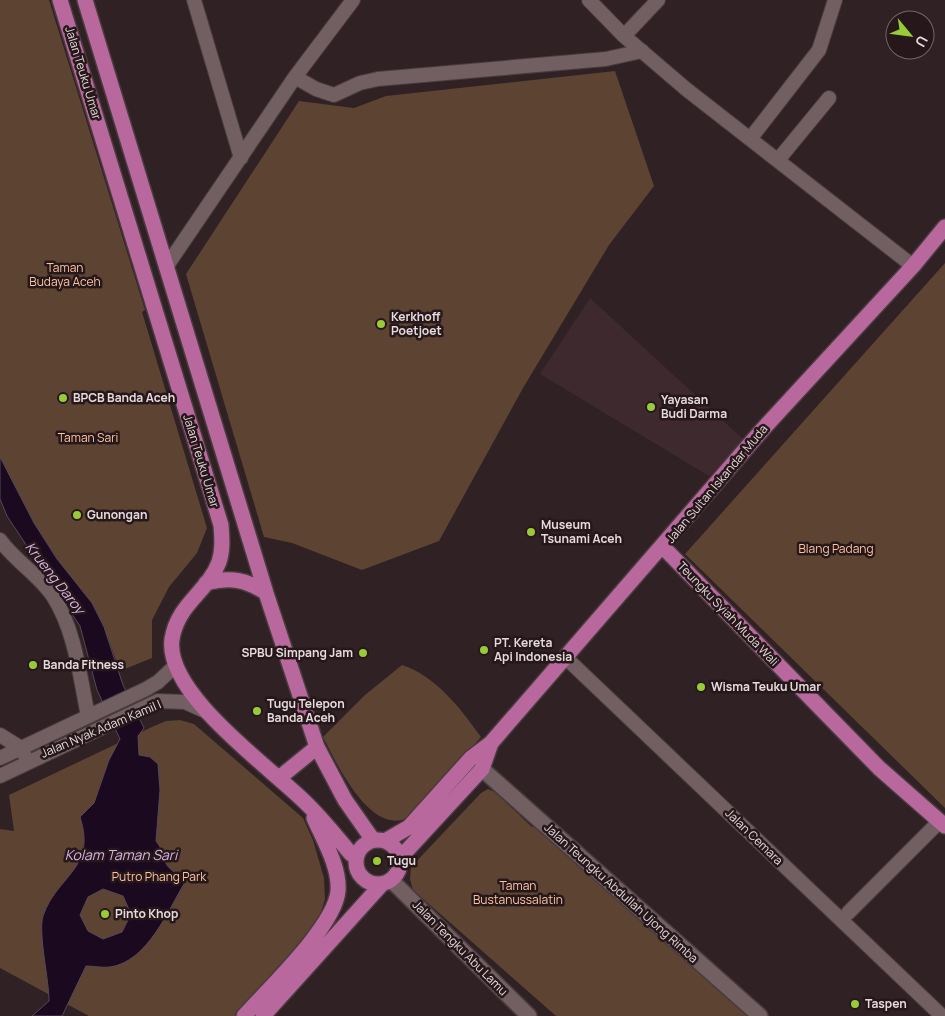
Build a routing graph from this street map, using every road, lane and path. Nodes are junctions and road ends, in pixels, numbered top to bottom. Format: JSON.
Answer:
{"nodes":[{"id":1,"x":60,"y":0,"type":"edge"},
{"id":2,"x":85,"y":0,"type":"edge"},
{"id":3,"x":194,"y":0,"type":"edge"},
{"id":4,"x":589,"y":0,"type":"edge"},
{"id":5,"x":658,"y":0,"type":"edge"},
{"id":6,"x":835,"y":0,"type":"edge"},
{"id":7,"x":346,"y":2,"type":"edge"},
{"id":8,"x":624,"y":36,"type":"junction"},
{"id":9,"x":642,"y":51,"type":"junction"},
{"id":10,"x":295,"y":77,"type":"junction"},
{"id":11,"x":829,"y":98,"type":"dead end"},
{"id":12,"x":750,"y":139,"type":"junction"},
{"id":13,"x":241,"y":158,"type":"junction"},
{"id":14,"x":778,"y":160,"type":"junction"},
{"id":15,"x":945,"y":227,"type":"edge"},
{"id":16,"x":913,"y":266,"type":"junction"},
{"id":17,"x":166,"y":267,"type":"junction"},
{"id":18,"x":0,"y":540,"type":"edge"},
{"id":19,"x":663,"y":547,"type":"junction"},
{"id":20,"x":206,"y":583,"type":"junction"},
{"id":21,"x":266,"y":593,"type":"junction"},
{"id":22,"x":565,"y":657,"type":"junction"},
{"id":23,"x":175,"y":666,"type":"junction"},
{"id":24,"x":205,"y":711,"type":"junction"},
{"id":25,"x":93,"y":714,"type":"junction"},
{"id":26,"x":0,"y":735,"type":"edge"},
{"id":27,"x":491,"y":743,"type":"junction"},
{"id":28,"x":317,"y":747,"type":"junction"},
{"id":29,"x":21,"y":748,"type":"junction"},
{"id":30,"x":0,"y":758,"type":"edge"},
{"id":31,"x":471,"y":758,"type":"junction"},
{"id":32,"x":28,"y":761,"type":"junction"},
{"id":33,"x":482,"y":769,"type":"junction"},
{"id":34,"x":0,"y":776,"type":"edge"},
{"id":35,"x":279,"y":778,"type":"junction"},
{"id":36,"x":309,"y":805,"type":"junction"},
{"id":37,"x":942,"y":824,"type":"edge"},
{"id":38,"x":379,"y":841,"type":"junction"},
{"id":39,"x":351,"y":854,"type":"dead end"},
{"id":40,"x":400,"y":858,"type":"junction"},
{"id":41,"x":387,"y":882,"type":"junction"},
{"id":42,"x":848,"y":913,"type":"dead end"},
{"id":43,"x":244,"y":1016,"type":"edge"},
{"id":44,"x":263,"y":1016,"type":"edge"},
{"id":45,"x":529,"y":1016,"type":"edge"},
{"id":46,"x":760,"y":1016,"type":"edge"},
{"id":47,"x":942,"y":1016,"type":"edge"}],
"edges":[{"from":1,"to":20,"type":"highway","name":"Jalan Teuku Umar"},
{"from":2,"to":17,"type":"highway","name":"Jalan Teuku Umar"},
{"from":3,"to":13,"type":"street"},
{"from":4,"to":8,"type":"street"},
{"from":5,"to":8,"type":"street"},
{"from":6,"to":12,"type":"street"},
{"from":7,"to":10,"type":"street"},
{"from":8,"to":9,"type":"street"},
{"from":9,"to":10,"type":"street"},
{"from":9,"to":12,"type":"street"},
{"from":10,"to":13,"type":"street"},
{"from":11,"to":14,"type":"street"},
{"from":12,"to":14,"type":"street"},
{"from":13,"to":17,"type":"street"},
{"from":14,"to":16,"type":"street"},
{"from":15,"to":16,"type":"highway","name":"Jalan Sultan Iskandar Muda"},
{"from":16,"to":19,"type":"highway","name":"Jalan Sultan Iskandar Muda"},
{"from":17,"to":21,"type":"highway","name":"Jalan Teuku Umar"},
{"from":18,"to":25,"type":"street"},
{"from":19,"to":22,"type":"highway","name":"Jalan Sultan Iskandar Muda"},
{"from":19,"to":37,"type":"highway","name":"Teungku Syiah Muda Wali"},
{"from":20,"to":21,"type":"highway"},
{"from":20,"to":23,"type":"highway","name":"Jalan Teuku Umar"},
{"from":21,"to":28,"type":"highway","name":"Jalan Teuku Umar"},
{"from":22,"to":27,"type":"highway","name":"Jalan Sultan Iskandar Muda"},
{"from":22,"to":47,"type":"street","name":"Jalan Cemara"},
{"from":23,"to":24,"type":"highway","name":"Jalan Teuku Umar"},
{"from":23,"to":25,"type":"street","name":"Jalan Nyak Adam Kamil I"},
{"from":24,"to":32,"type":"street","name":"Jalan Nyak Adam Kamil I"},
{"from":24,"to":35,"type":"highway","name":"Jalan Teuku Umar"},
{"from":25,"to":29,"type":"street","name":"Jalan Nyak Adam Kamil I"},
{"from":26,"to":29,"type":"street"},
{"from":27,"to":31,"type":"highway","name":"Jalan Sultan Iskandar Muda"},
{"from":27,"to":33,"type":"highway","name":"Jalan Sultan Iskandar Muda"},
{"from":28,"to":35,"type":"highway"},
{"from":28,"to":38,"type":"highway","name":"Jalan Teuku Umar"},
{"from":29,"to":30,"type":"street","name":"Jalan Nyak Adam Kamil I"},
{"from":29,"to":32,"type":"street"},
{"from":31,"to":33,"type":"street"},
{"from":31,"to":38,"type":"highway","name":"Jalan Sultan Iskandar Muda"},
{"from":32,"to":34,"type":"street","name":"Jalan Nyak Adam Kamil I"},
{"from":33,"to":40,"type":"highway","name":"Jalan Sultan Iskandar Muda"},
{"from":33,"to":46,"type":"street","name":"Jalan Teungku Abdullah Ujong Rimba"},
{"from":35,"to":36,"type":"highway","name":"Jalan Teuku Umar"},
{"from":36,"to":39,"type":"highway","name":"Jalan Teuku Umar"},
{"from":36,"to":43,"type":"highway"},
{"from":37,"to":42,"type":"street"},
{"from":38,"to":40,"type":"highway"},
{"from":38,"to":41,"type":"highway"},
{"from":40,"to":41,"type":"highway"},
{"from":41,"to":44,"type":"highway"},
{"from":41,"to":45,"type":"street","name":"Jalan Tengku Abu Lamu"}]}
